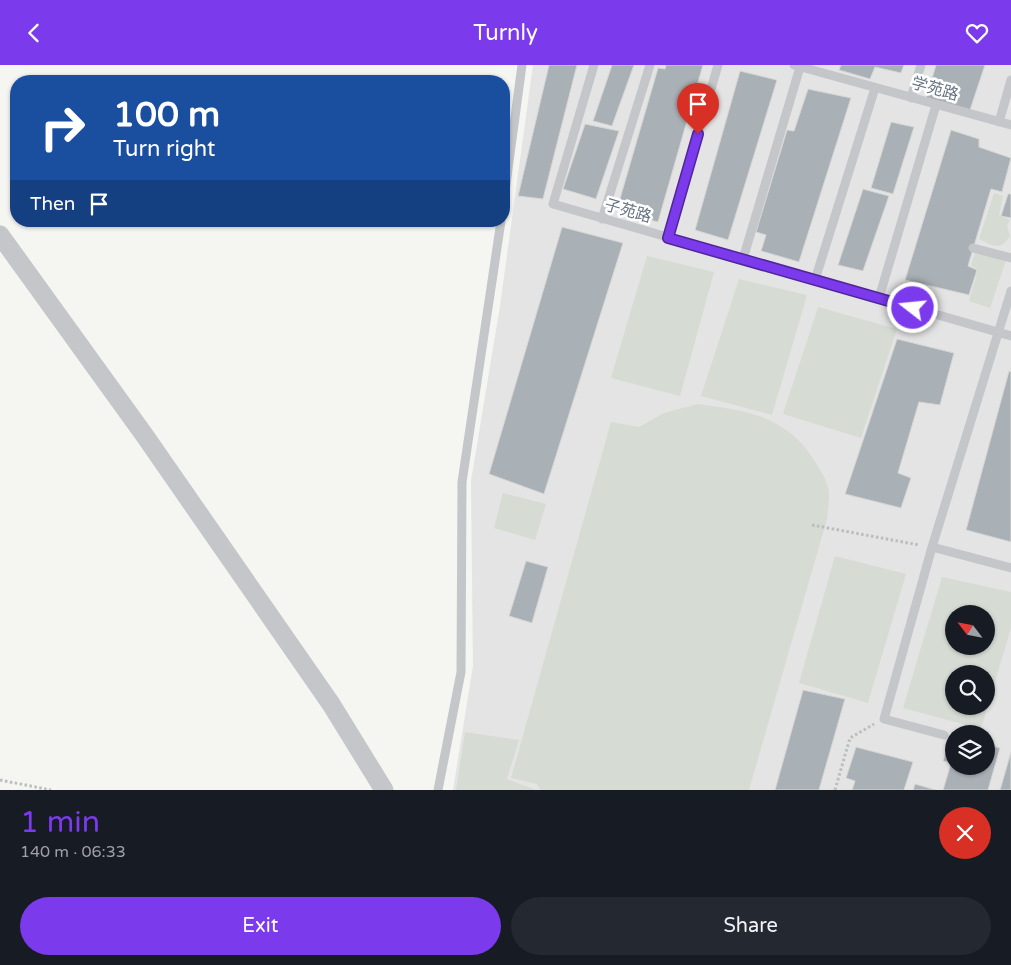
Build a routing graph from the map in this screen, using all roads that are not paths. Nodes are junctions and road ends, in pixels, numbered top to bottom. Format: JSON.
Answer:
{"nodes":[{"id":1,"x":522,"y":65,"type":"edge"},
{"id":2,"x":594,"y":65,"type":"edge"},
{"id":3,"x":650,"y":65,"type":"edge"},
{"id":4,"x":718,"y":65,"type":"edge"},
{"id":5,"x":921,"y":65,"type":"edge"},
{"id":6,"x":797,"y":66,"type":"edge"},
{"id":7,"x":1011,"y":80,"type":"edge"},
{"id":8,"x":875,"y":88,"type":"junction"},
{"id":9,"x":911,"y":98,"type":"junction"},
{"id":10,"x":936,"y":105,"type":"junction"},
{"id":11,"x":999,"y":122,"type":"junction"},
{"id":12,"x":1011,"y":125,"type":"edge"},
{"id":13,"x":510,"y":154,"type":"edge"},
{"id":14,"x":602,"y":219,"type":"junction"},
{"id":15,"x":500,"y":227,"type":"edge"},
{"id":16,"x":0,"y":235,"type":"edge"},
{"id":17,"x":668,"y":238,"type":"junction"},
{"id":18,"x":974,"y":248,"type":"dead end"},
{"id":19,"x":1011,"y":258,"type":"edge"},
{"id":20,"x":743,"y":259,"type":"junction"},
{"id":21,"x":815,"y":280,"type":"junction"},
{"id":22,"x":1011,"y":291,"type":"edge"},
{"id":23,"x":879,"y":299,"type":"junction"},
{"id":24,"x":999,"y":333,"type":"junction"},
{"id":25,"x":1011,"y":336,"type":"edge"},
{"id":26,"x":932,"y":547,"type":"junction"},
{"id":27,"x":1011,"y":569,"type":"edge"},
{"id":28,"x":944,"y":735,"type":"dead end"},
{"id":29,"x":384,"y":790,"type":"edge"},
{"id":30,"x":438,"y":790,"type":"edge"}],
"edges":[{"from":1,"to":13,"type":"lane"},
{"from":2,"to":14,"type":"lane","name":"子苑路"},
{"from":3,"to":14,"type":"lane"},
{"from":4,"to":17,"type":"lane"},
{"from":5,"to":9,"type":"lane"},
{"from":6,"to":8,"type":"lane","name":"学苑路"},
{"from":6,"to":20,"type":"lane"},
{"from":7,"to":11,"type":"lane"},
{"from":8,"to":9,"type":"lane","name":"学苑路"},
{"from":8,"to":21,"type":"lane"},
{"from":9,"to":10,"type":"lane","name":"学苑路"},
{"from":10,"to":11,"type":"lane","name":"学苑路"},
{"from":10,"to":23,"type":"lane"},
{"from":11,"to":12,"type":"lane","name":"学苑路"},
{"from":14,"to":17,"type":"lane","name":"子苑路"},
{"from":15,"to":30,"type":"lane"},
{"from":16,"to":29,"type":"street"},
{"from":17,"to":20,"type":"lane","name":"子苑路"},
{"from":18,"to":19,"type":"lane"},
{"from":20,"to":21,"type":"lane","name":"子苑路"},
{"from":21,"to":23,"type":"lane","name":"子苑路"},
{"from":22,"to":24,"type":"lane"},
{"from":23,"to":24,"type":"lane","name":"子苑路"},
{"from":24,"to":25,"type":"lane","name":"子苑路"},
{"from":24,"to":26,"type":"lane"},
{"from":26,"to":27,"type":"lane"},
{"from":26,"to":28,"type":"lane"}]}
